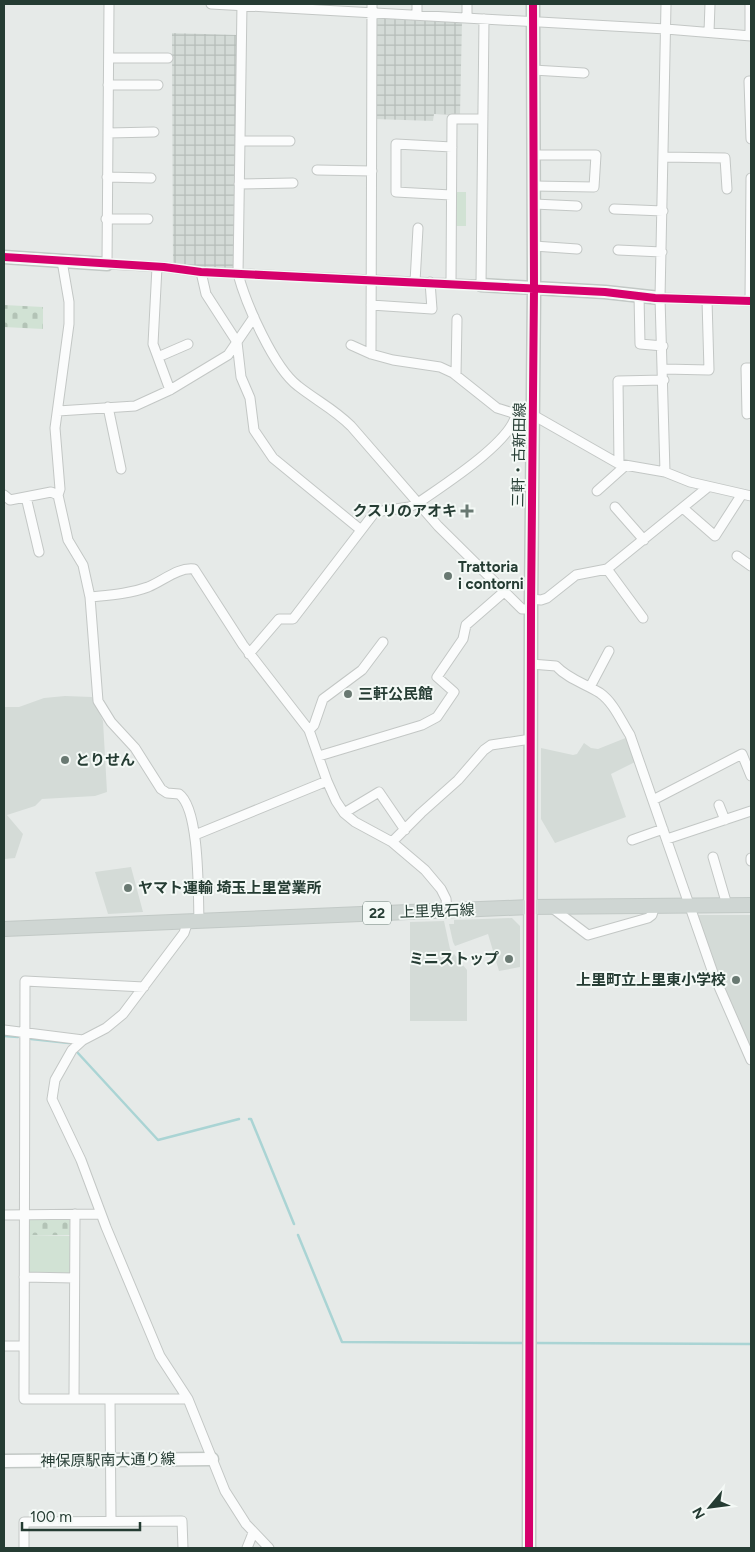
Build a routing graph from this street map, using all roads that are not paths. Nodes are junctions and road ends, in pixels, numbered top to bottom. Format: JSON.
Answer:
{"nodes":[{"id":1,"x":109,"y":4,"type":"edge"},
{"id":2,"x":211,"y":4,"type":"edge"},
{"id":3,"x":417,"y":4,"type":"edge"},
{"id":4,"x":467,"y":4,"type":"edge"},
{"id":5,"x":533,"y":4,"type":"edge"},
{"id":6,"x":666,"y":4,"type":"edge"},
{"id":7,"x":710,"y":4,"type":"edge"},
{"id":8,"x":750,"y":4,"type":"edge"},
{"id":9,"x":242,"y":5,"type":"edge"},
{"id":10,"x":372,"y":8,"type":"edge"},
{"id":11,"x":417,"y":15,"type":"junction"},
{"id":12,"x":467,"y":18,"type":"junction"},
{"id":13,"x":484,"y":19,"type":"junction"},
{"id":14,"x":533,"y":22,"type":"junction"},
{"id":15,"x":666,"y":29,"type":"junction"},
{"id":16,"x":709,"y":32,"type":"junction"},
{"id":17,"x":751,"y":36,"type":"edge"},
{"id":18,"x":109,"y":58,"type":"junction"},
{"id":19,"x":168,"y":58,"type":"dead end"},
{"id":20,"x":533,"y":70,"type":"junction"},
{"id":21,"x":584,"y":73,"type":"dead end"},
{"id":22,"x":751,"y":81,"type":"edge"},
{"id":23,"x":108,"y":84,"type":"junction"},
{"id":24,"x":158,"y":85,"type":"dead end"},
{"id":25,"x":483,"y":120,"type":"junction"},
{"id":26,"x":154,"y":132,"type":"dead end"},
{"id":27,"x":108,"y":133,"type":"junction"},
{"id":28,"x":751,"y":139,"type":"edge"},
{"id":29,"x":240,"y":141,"type":"junction"},
{"id":30,"x":290,"y":141,"type":"dead end"},
{"id":31,"x":452,"y":147,"type":"junction"},
{"id":32,"x":533,"y":155,"type":"junction"},
{"id":33,"x":664,"y":156,"type":"junction"},
{"id":34,"x":317,"y":170,"type":"dead end"},
{"id":35,"x":372,"y":171,"type":"junction"},
{"id":36,"x":107,"y":177,"type":"junction"},
{"id":37,"x":151,"y":178,"type":"dead end"},
{"id":38,"x":751,"y":178,"type":"edge"},
{"id":39,"x":292,"y":183,"type":"dead end"},
{"id":40,"x":240,"y":184,"type":"junction"},
{"id":41,"x":534,"y":186,"type":"junction"},
{"id":42,"x":727,"y":189,"type":"dead end"},
{"id":43,"x":451,"y":195,"type":"junction"},
{"id":44,"x":534,"y":204,"type":"junction"},
{"id":45,"x":577,"y":206,"type":"dead end"},
{"id":46,"x":614,"y":209,"type":"dead end"},
{"id":47,"x":663,"y":211,"type":"junction"},
{"id":48,"x":106,"y":219,"type":"junction"},
{"id":49,"x":148,"y":219,"type":"dead end"},
{"id":50,"x":418,"y":228,"type":"dead end"},
{"id":51,"x":534,"y":246,"type":"junction"},
{"id":52,"x":577,"y":249,"type":"dead end"},
{"id":53,"x":618,"y":250,"type":"dead end"},
{"id":54,"x":662,"y":252,"type":"junction"},
{"id":55,"x":4,"y":257,"type":"edge"},
{"id":56,"x":62,"y":260,"type":"junction"},
{"id":57,"x":107,"y":264,"type":"junction"},
{"id":58,"x":157,"y":266,"type":"junction"},
{"id":59,"x":201,"y":272,"type":"junction"},
{"id":60,"x":238,"y":274,"type":"junction"},
{"id":61,"x":370,"y":281,"type":"junction"},
{"id":62,"x":415,"y":282,"type":"junction"},
{"id":63,"x":430,"y":282,"type":"junction"},
{"id":64,"x":451,"y":283,"type":"junction"},
{"id":65,"x":481,"y":285,"type":"junction"},
{"id":66,"x":534,"y":289,"type":"junction"},
{"id":67,"x":638,"y":295,"type":"junction"},
{"id":68,"x":660,"y":298,"type":"junction"},
{"id":69,"x":707,"y":300,"type":"junction"},
{"id":70,"x":750,"y":301,"type":"edge"},
{"id":71,"x":371,"y":306,"type":"junction"},
{"id":72,"x":254,"y":317,"type":"junction"},
{"id":73,"x":458,"y":320,"type":"dead end"},
{"id":74,"x":237,"y":342,"type":"junction"},
{"id":75,"x":153,"y":344,"type":"junction"},
{"id":76,"x":188,"y":344,"type":"dead end"},
{"id":77,"x":351,"y":345,"type":"dead end"},
{"id":78,"x":663,"y":346,"type":"junction"},
{"id":79,"x":144,"y":348,"type":"dead end"},
{"id":80,"x":371,"y":354,"type":"junction"},
{"id":81,"x":158,"y":357,"type":"junction"},
{"id":82,"x":751,"y":368,"type":"edge"},
{"id":83,"x":664,"y":369,"type":"junction"},
{"id":84,"x":456,"y":375,"type":"junction"},
{"id":85,"x":664,"y":380,"type":"junction"},
{"id":86,"x":170,"y":390,"type":"junction"},
{"id":87,"x":108,"y":408,"type":"junction"},
{"id":88,"x":58,"y":411,"type":"junction"},
{"id":89,"x":751,"y":413,"type":"edge"},
{"id":90,"x":516,"y":414,"type":"junction"},
{"id":91,"x":533,"y":415,"type":"junction"},
{"id":92,"x":622,"y":465,"type":"junction"},
{"id":93,"x":121,"y":469,"type":"dead end"},
{"id":94,"x":665,"y":472,"type":"junction"},
{"id":95,"x":708,"y":487,"type":"junction"},
{"id":96,"x":596,"y":491,"type":"dead end"},
{"id":97,"x":58,"y":494,"type":"junction"},
{"id":98,"x":742,"y":494,"type":"junction"},
{"id":99,"x":4,"y":495,"type":"edge"},
{"id":100,"x":751,"y":496,"type":"edge"},
{"id":101,"x":26,"y":497,"type":"junction"},
{"id":102,"x":418,"y":504,"type":"junction"},
{"id":103,"x":615,"y":506,"type":"dead end"},
{"id":104,"x":683,"y":508,"type":"junction"},
{"id":105,"x":361,"y":530,"type":"junction"},
{"id":106,"x":644,"y":540,"type":"junction"},
{"id":107,"x":39,"y":552,"type":"dead end"},
{"id":108,"x":737,"y":556,"type":"dead end"},
{"id":109,"x":751,"y":566,"type":"edge"},
{"id":110,"x":607,"y":568,"type":"junction"},
{"id":111,"x":504,"y":591,"type":"junction"},
{"id":112,"x":90,"y":597,"type":"junction"},
{"id":113,"x":531,"y":604,"type":"junction"},
{"id":114,"x":643,"y":618,"type":"dead end"},
{"id":115,"x":383,"y":642,"type":"dead end"},
{"id":116,"x":609,"y":651,"type":"dead end"},
{"id":117,"x":249,"y":654,"type":"junction"},
{"id":118,"x":531,"y":664,"type":"junction"},
{"id":119,"x":590,"y":687,"type":"junction"},
{"id":120,"x":309,"y":730,"type":"junction"},
{"id":121,"x":531,"y":739,"type":"junction"},
{"id":122,"x":319,"y":756,"type":"junction"},
{"id":123,"x":751,"y":776,"type":"edge"},
{"id":124,"x":327,"y":780,"type":"junction"},
{"id":125,"x":652,"y":800,"type":"junction"},
{"id":126,"x":719,"y":805,"type":"dead end"},
{"id":127,"x":751,"y":811,"type":"edge"},
{"id":128,"x":344,"y":813,"type":"junction"},
{"id":129,"x":725,"y":820,"type":"junction"},
{"id":130,"x":663,"y":829,"type":"junction"},
{"id":131,"x":405,"y":830,"type":"junction"},
{"id":132,"x":195,"y":835,"type":"junction"},
{"id":133,"x":667,"y":839,"type":"junction"},
{"id":134,"x":632,"y":840,"type":"dead end"},
{"id":135,"x":392,"y":842,"type":"junction"},
{"id":136,"x":713,"y":856,"type":"dead end"},
{"id":137,"x":689,"y":904,"type":"junction"},
{"id":138,"x":654,"y":905,"type":"junction"},
{"id":139,"x":727,"y":905,"type":"junction"},
{"id":140,"x":751,"y":905,"type":"edge"},
{"id":141,"x":551,"y":906,"type":"junction"},
{"id":142,"x":530,"y":907,"type":"junction"},
{"id":143,"x":447,"y":910,"type":"junction"},
{"id":144,"x":194,"y":921,"type":"junction"},
{"id":145,"x":4,"y":929,"type":"edge"},
{"id":146,"x":144,"y":987,"type":"junction"},
{"id":147,"x":4,"y":1030,"type":"edge"},
{"id":148,"x":25,"y":1032,"type":"junction"},
{"id":149,"x":84,"y":1040,"type":"junction"},
{"id":150,"x":751,"y":1060,"type":"edge"},
{"id":151,"x":24,"y":1214,"type":"junction"},
{"id":152,"x":75,"y":1214,"type":"junction"},
{"id":153,"x":101,"y":1214,"type":"junction"},
{"id":154,"x":4,"y":1215,"type":"edge"},
{"id":155,"x":24,"y":1277,"type":"junction"},
{"id":156,"x":74,"y":1278,"type":"junction"},
{"id":157,"x":4,"y":1346,"type":"edge"},
{"id":158,"x":24,"y":1346,"type":"junction"},
{"id":159,"x":188,"y":1398,"type":"junction"},
{"id":160,"x":74,"y":1399,"type":"junction"},
{"id":161,"x":110,"y":1399,"type":"junction"},
{"id":162,"x":212,"y":1459,"type":"junction"},
{"id":163,"x":111,"y":1460,"type":"junction"},
{"id":164,"x":4,"y":1461,"type":"edge"},
{"id":165,"x":111,"y":1521,"type":"junction"},
{"id":166,"x":254,"y":1533,"type":"junction"},
{"id":167,"x":24,"y":1548,"type":"edge"},
{"id":168,"x":183,"y":1548,"type":"edge"},
{"id":169,"x":247,"y":1548,"type":"edge"},
{"id":170,"x":269,"y":1548,"type":"edge"},
{"id":171,"x":529,"y":1548,"type":"edge"}],
"edges":[{"from":1,"to":18,"type":"street"},
{"from":2,"to":9,"type":"street"},
{"from":3,"to":11,"type":"street"},
{"from":4,"to":12,"type":"street"},
{"from":5,"to":14,"type":"street","name":"三軒・古新田線"},
{"from":6,"to":15,"type":"street"},
{"from":7,"to":16,"type":"street"},
{"from":8,"to":17,"type":"street"},
{"from":9,"to":10,"type":"street"},
{"from":9,"to":29,"type":"street"},
{"from":10,"to":11,"type":"street"},
{"from":10,"to":35,"type":"street"},
{"from":11,"to":12,"type":"street"},
{"from":12,"to":13,"type":"street"},
{"from":13,"to":14,"type":"street"},
{"from":13,"to":25,"type":"street"},
{"from":14,"to":15,"type":"street"},
{"from":14,"to":20,"type":"street","name":"三軒・古新田線"},
{"from":15,"to":16,"type":"street"},
{"from":15,"to":33,"type":"street"},
{"from":16,"to":17,"type":"street"},
{"from":18,"to":19,"type":"street"},
{"from":18,"to":23,"type":"street"},
{"from":20,"to":21,"type":"street"},
{"from":20,"to":32,"type":"street","name":"三軒・古新田線"},
{"from":22,"to":28,"type":"street"},
{"from":23,"to":24,"type":"street"},
{"from":23,"to":27,"type":"street"},
{"from":25,"to":31,"type":"street"},
{"from":25,"to":65,"type":"street"},
{"from":26,"to":27,"type":"street"},
{"from":27,"to":36,"type":"street"},
{"from":29,"to":30,"type":"street"},
{"from":29,"to":40,"type":"street"},
{"from":31,"to":43,"type":"street"},
{"from":31,"to":43,"type":"street"},
{"from":32,"to":41,"type":"street","name":"三軒・古新田線"},
{"from":32,"to":41,"type":"street"},
{"from":33,"to":42,"type":"street"},
{"from":33,"to":47,"type":"street"},
{"from":34,"to":35,"type":"street"},
{"from":35,"to":61,"type":"street"},
{"from":36,"to":37,"type":"street"},
{"from":36,"to":48,"type":"street"},
{"from":38,"to":70,"type":"street"},
{"from":39,"to":40,"type":"street"},
{"from":40,"to":60,"type":"street"},
{"from":41,"to":44,"type":"street","name":"三軒・古新田線"},
{"from":43,"to":64,"type":"street"},
{"from":44,"to":45,"type":"street"},
{"from":44,"to":51,"type":"street","name":"三軒・古新田線"},
{"from":46,"to":47,"type":"street"},
{"from":47,"to":54,"type":"street"},
{"from":48,"to":49,"type":"street"},
{"from":48,"to":57,"type":"street"},
{"from":50,"to":62,"type":"street"},
{"from":51,"to":52,"type":"street"},
{"from":51,"to":66,"type":"street","name":"三軒・古新田線"},
{"from":53,"to":54,"type":"street"},
{"from":54,"to":68,"type":"street"},
{"from":55,"to":56,"type":"street"},
{"from":56,"to":57,"type":"street"},
{"from":56,"to":88,"type":"street"},
{"from":57,"to":58,"type":"street"},
{"from":58,"to":59,"type":"street"},
{"from":58,"to":75,"type":"street"},
{"from":59,"to":60,"type":"street"},
{"from":59,"to":74,"type":"street"},
{"from":60,"to":61,"type":"street"},
{"from":60,"to":72,"type":"street"},
{"from":61,"to":62,"type":"street"},
{"from":61,"to":71,"type":"street"},
{"from":62,"to":63,"type":"street"},
{"from":63,"to":64,"type":"street"},
{"from":63,"to":71,"type":"street"},
{"from":64,"to":65,"type":"street"},
{"from":65,"to":66,"type":"street"},
{"from":66,"to":67,"type":"street"},
{"from":66,"to":91,"type":"street","name":"三軒・古新田線"},
{"from":67,"to":68,"type":"street"},
{"from":67,"to":78,"type":"street"},
{"from":68,"to":69,"type":"street"},
{"from":68,"to":78,"type":"street"},
{"from":69,"to":70,"type":"street"},
{"from":69,"to":83,"type":"street"},
{"from":71,"to":80,"type":"street"},
{"from":72,"to":74,"type":"street"},
{"from":72,"to":102,"type":"street"},
{"from":73,"to":84,"type":"street"},
{"from":74,"to":86,"type":"street"},
{"from":74,"to":105,"type":"street"},
{"from":75,"to":79,"type":"street"},
{"from":75,"to":81,"type":"street"},
{"from":76,"to":81,"type":"street"},
{"from":77,"to":80,"type":"street"},
{"from":78,"to":83,"type":"street"},
{"from":80,"to":84,"type":"street"},
{"from":81,"to":86,"type":"street"},
{"from":82,"to":89,"type":"street"},
{"from":83,"to":85,"type":"street"},
{"from":84,"to":90,"type":"street"},
{"from":85,"to":92,"type":"street"},
{"from":85,"to":94,"type":"street"},
{"from":86,"to":87,"type":"street"},
{"from":87,"to":88,"type":"street"},
{"from":87,"to":93,"type":"street"},
{"from":88,"to":97,"type":"street"},
{"from":90,"to":91,"type":"street"},
{"from":90,"to":102,"type":"street"},
{"from":91,"to":92,"type":"street"},
{"from":91,"to":113,"type":"street","name":"三軒・古新田線"},
{"from":92,"to":94,"type":"street"},
{"from":92,"to":96,"type":"street"},
{"from":94,"to":95,"type":"street"},
{"from":95,"to":98,"type":"street"},
{"from":95,"to":104,"type":"street"},
{"from":97,"to":101,"type":"street"},
{"from":97,"to":112,"type":"street"},
{"from":98,"to":100,"type":"street"},
{"from":98,"to":104,"type":"street"},
{"from":99,"to":101,"type":"street"},
{"from":101,"to":107,"type":"street"},
{"from":102,"to":105,"type":"street"},
{"from":102,"to":111,"type":"street"},
{"from":103,"to":106,"type":"street"},
{"from":104,"to":106,"type":"street"},
{"from":105,"to":117,"type":"street"},
{"from":106,"to":110,"type":"street"},
{"from":108,"to":109,"type":"street"},
{"from":110,"to":113,"type":"street"},
{"from":110,"to":114,"type":"street"},
{"from":111,"to":113,"type":"street"},
{"from":111,"to":122,"type":"street"},
{"from":112,"to":117,"type":"street"},
{"from":112,"to":132,"type":"street"},
{"from":113,"to":118,"type":"street","name":"三軒・古新田線"},
{"from":115,"to":120,"type":"street"},
{"from":116,"to":119,"type":"street"},
{"from":117,"to":120,"type":"street"},
{"from":118,"to":119,"type":"street"},
{"from":118,"to":121,"type":"street","name":"三軒・古新田線"},
{"from":119,"to":125,"type":"street"},
{"from":120,"to":122,"type":"street"},
{"from":121,"to":131,"type":"street"},
{"from":121,"to":142,"type":"street","name":"三軒・古新田線"},
{"from":122,"to":124,"type":"street"},
{"from":123,"to":125,"type":"street"},
{"from":124,"to":128,"type":"street"},
{"from":124,"to":132,"type":"street"},
{"from":125,"to":130,"type":"street"},
{"from":126,"to":129,"type":"street"},
{"from":127,"to":129,"type":"street"},
{"from":128,"to":131,"type":"street"},
{"from":128,"to":135,"type":"street"},
{"from":129,"to":133,"type":"street"},
{"from":130,"to":133,"type":"street"},
{"from":130,"to":134,"type":"street"},
{"from":131,"to":135,"type":"street"},
{"from":132,"to":144,"type":"street"},
{"from":133,"to":137,"type":"street"},
{"from":135,"to":143,"type":"street"},
{"from":136,"to":139,"type":"street"},
{"from":137,"to":138,"type":"main road","name":"上里鬼石線","number":"22"},
{"from":137,"to":139,"type":"main road","name":"上里鬼石線","number":"22"},
{"from":137,"to":150,"type":"street"},
{"from":138,"to":141,"type":"main road","name":"上里鬼石線","number":"22"},
{"from":138,"to":141,"type":"street"},
{"from":139,"to":140,"type":"main road","name":"上里鬼石線","number":"22"},
{"from":141,"to":142,"type":"main road","name":"上里鬼石線","number":"22"},
{"from":142,"to":143,"type":"main road","name":"上里鬼石線","number":"22"},
{"from":142,"to":171,"type":"street","name":"三軒・古新田線"},
{"from":143,"to":144,"type":"main road","name":"上里鬼石線","number":"22"},
{"from":144,"to":145,"type":"main road","name":"上里鬼石線","number":"22"},
{"from":144,"to":146,"type":"street"},
{"from":146,"to":148,"type":"street"},
{"from":146,"to":149,"type":"street"},
{"from":147,"to":148,"type":"street"},
{"from":148,"to":149,"type":"street"},
{"from":148,"to":151,"type":"street"},
{"from":149,"to":153,"type":"street"},
{"from":151,"to":152,"type":"street"},
{"from":151,"to":154,"type":"street"},
{"from":151,"to":155,"type":"street"},
{"from":152,"to":153,"type":"street"},
{"from":152,"to":156,"type":"street"},
{"from":153,"to":159,"type":"street"},
{"from":155,"to":156,"type":"street"},
{"from":155,"to":158,"type":"street"},
{"from":156,"to":160,"type":"street"},
{"from":157,"to":158,"type":"street"},
{"from":158,"to":160,"type":"street"},
{"from":159,"to":161,"type":"street"},
{"from":159,"to":162,"type":"street"},
{"from":160,"to":161,"type":"street"},
{"from":161,"to":163,"type":"street"},
{"from":162,"to":163,"type":"street","name":"神保原駅南大通り線"},
{"from":162,"to":166,"type":"street"},
{"from":163,"to":164,"type":"street","name":"神保原駅南大通り線"},
{"from":163,"to":165,"type":"street"},
{"from":165,"to":167,"type":"street"},
{"from":165,"to":168,"type":"street"},
{"from":166,"to":169,"type":"street"},
{"from":166,"to":170,"type":"street"}]}
